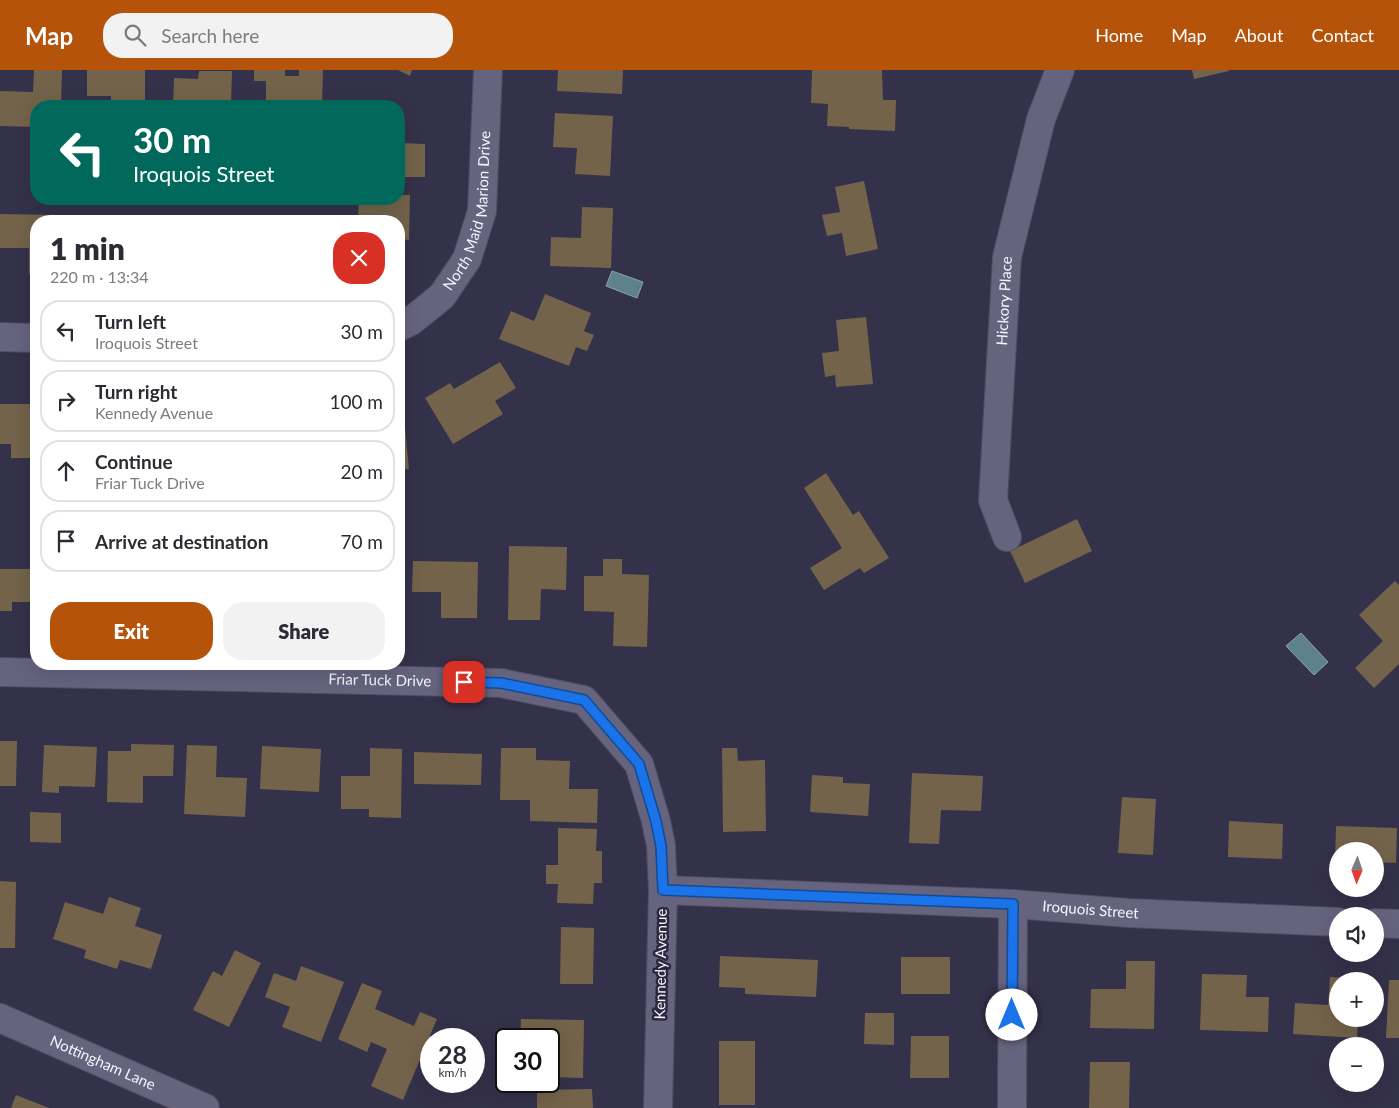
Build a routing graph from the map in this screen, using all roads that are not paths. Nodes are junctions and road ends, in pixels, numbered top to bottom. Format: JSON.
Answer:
{"nodes":[{"id":1,"x":488,"y":70,"type":"edge"},
{"id":2,"x":1060,"y":70,"type":"edge"},
{"id":3,"x":405,"y":324,"type":"edge"},
{"id":4,"x":0,"y":337,"type":"edge"},
{"id":5,"x":30,"y":338,"type":"edge"},
{"id":6,"x":1007,"y":537,"type":"dead end"},
{"id":7,"x":0,"y":672,"type":"edge"},
{"id":8,"x":656,"y":821,"type":"joint"},
{"id":9,"x":663,"y":890,"type":"junction"},
{"id":10,"x":1013,"y":904,"type":"junction"},
{"id":11,"x":1329,"y":922,"type":"edge"},
{"id":12,"x":1384,"y":923,"type":"edge"},
{"id":13,"x":1399,"y":924,"type":"edge"},
{"id":14,"x":0,"y":1018,"type":"edge"},
{"id":15,"x":205,"y":1108,"type":"edge"},
{"id":16,"x":658,"y":1108,"type":"edge"},
{"id":17,"x":1012,"y":1108,"type":"edge"}],
"edges":[{"from":1,"to":3,"type":"street","name":"North Maid Marion Drive"},
{"from":2,"to":6,"type":"street","name":"Hickory Place"},
{"from":4,"to":5,"type":"street"},
{"from":7,"to":8,"type":"street","name":"Friar Tuck Drive"},
{"from":8,"to":9,"type":"street","name":"Kennedy Avenue"},
{"from":9,"to":10,"type":"street","name":"Iroquois Street"},
{"from":9,"to":16,"type":"street","name":"Kennedy Avenue"},
{"from":10,"to":11,"type":"street","name":"Iroquois Street"},
{"from":10,"to":17,"type":"street"},
{"from":12,"to":13,"type":"street"},
{"from":14,"to":15,"type":"street","name":"Nottingham Lane"}]}
